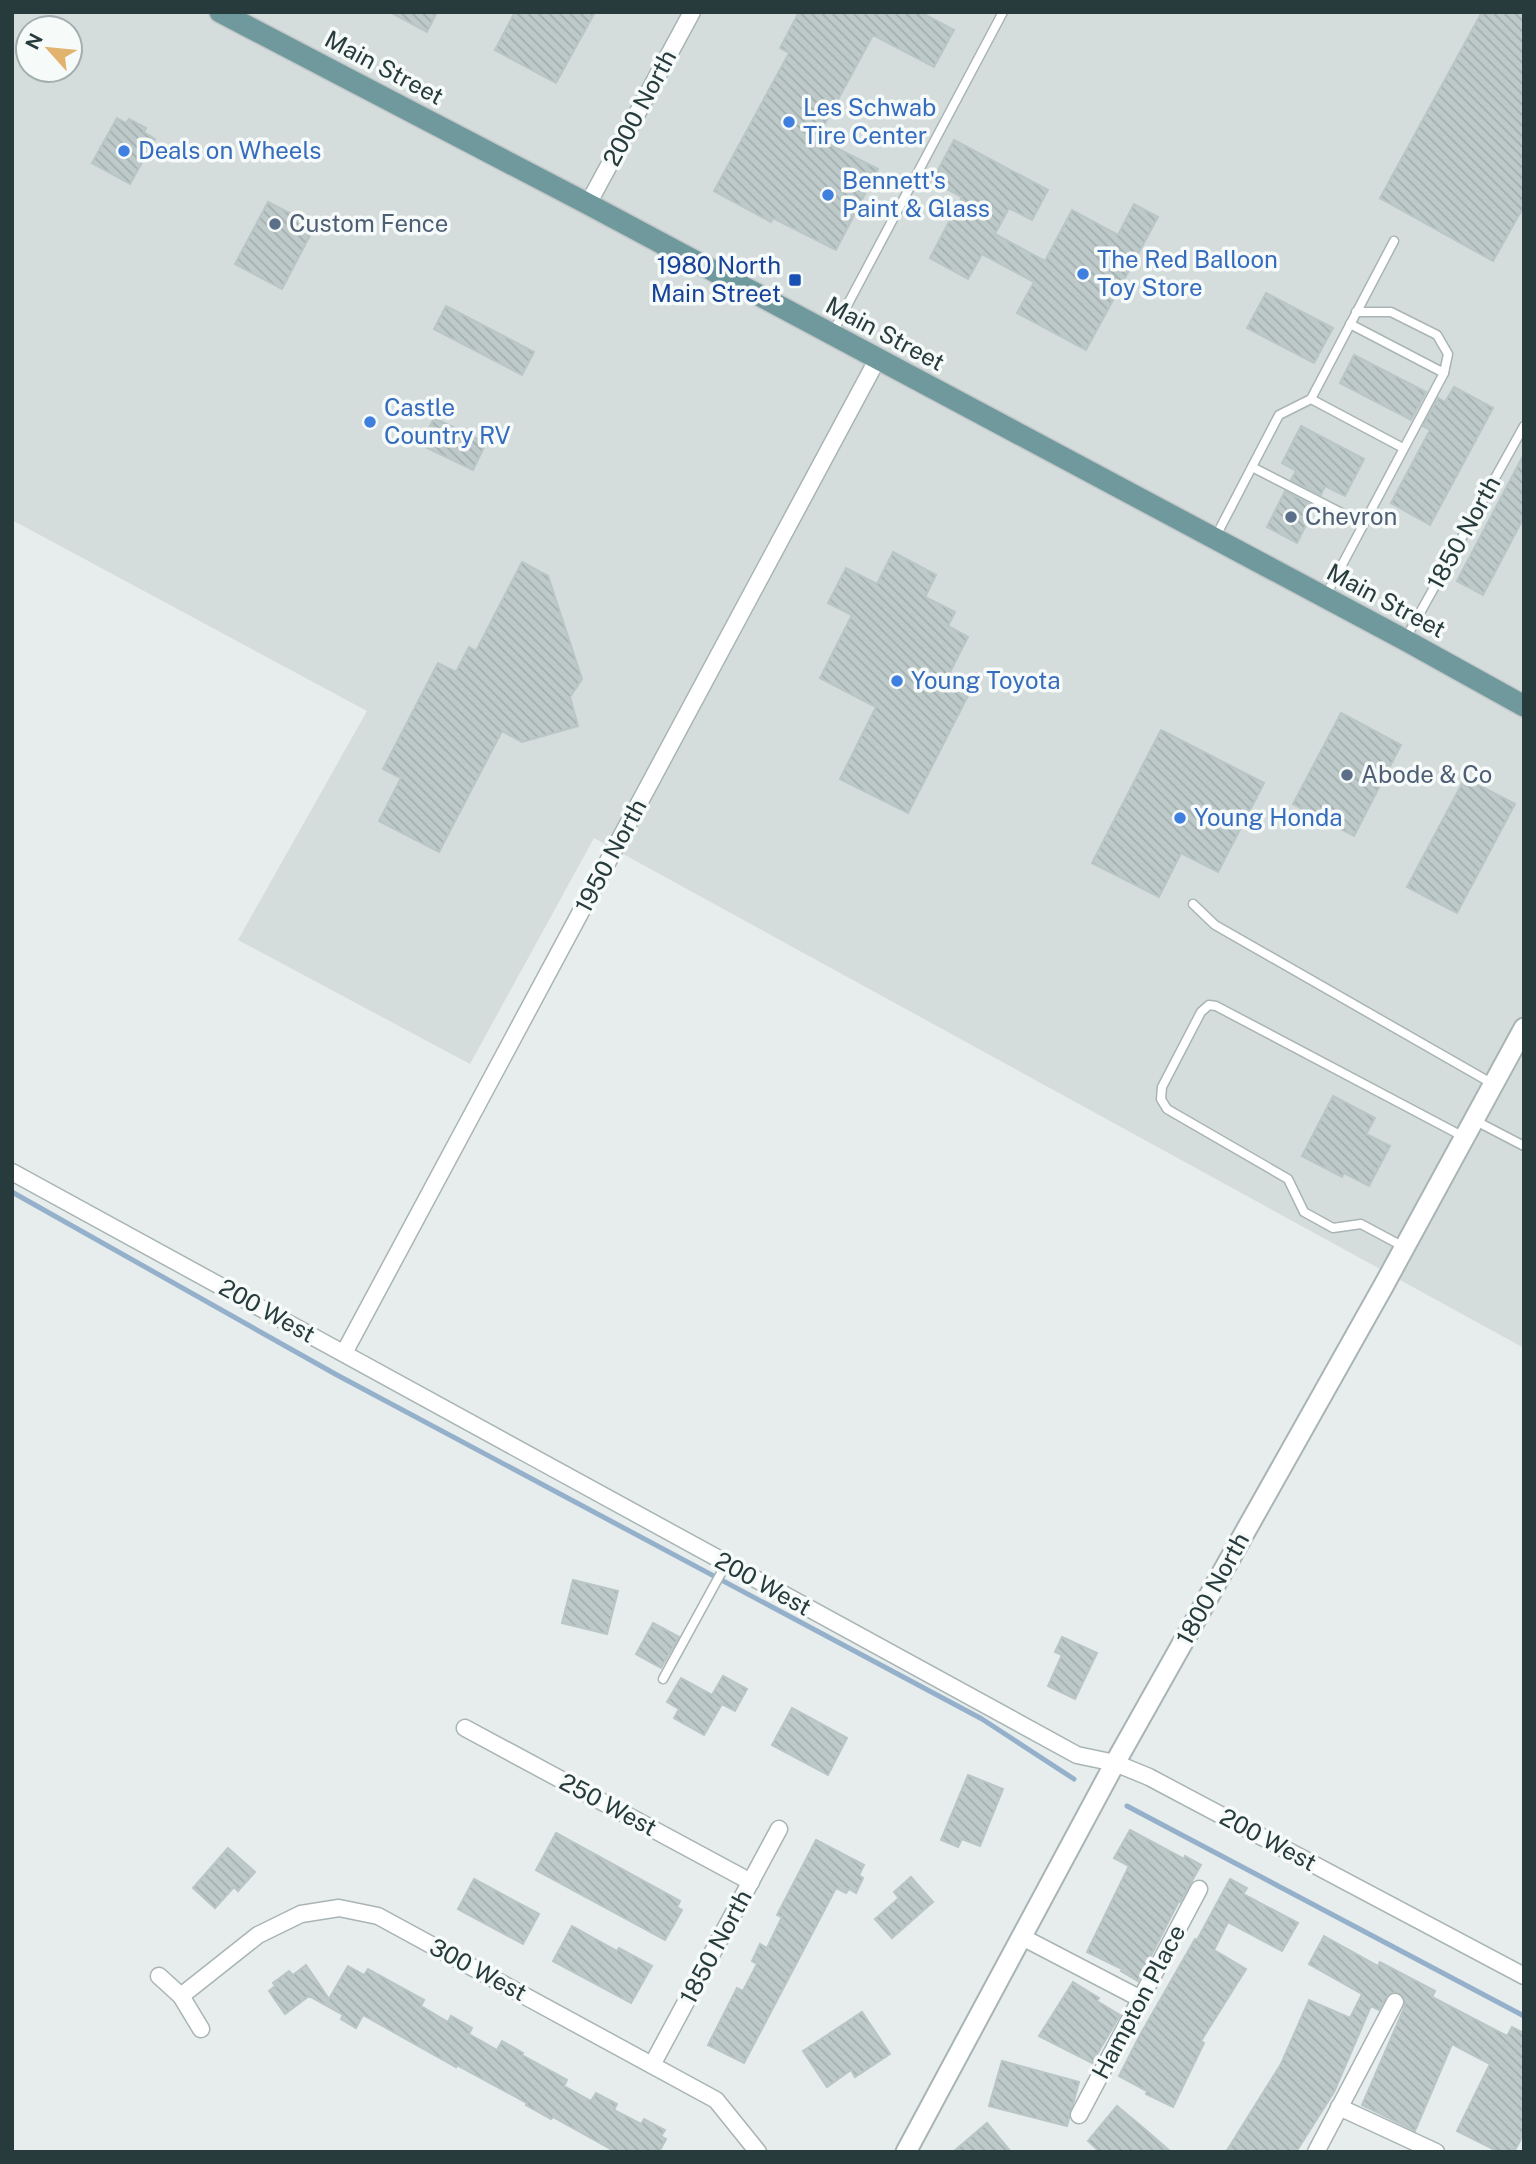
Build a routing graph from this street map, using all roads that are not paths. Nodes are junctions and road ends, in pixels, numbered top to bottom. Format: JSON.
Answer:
{"nodes":[{"id":1,"x":220,"y":12,"type":"edge"},
{"id":2,"x":692,"y":12,"type":"edge"},
{"id":3,"x":1003,"y":12,"type":"edge"},
{"id":4,"x":588,"y":204,"type":"junction"},
{"id":5,"x":1394,"y":241,"type":"dead end"},
{"id":6,"x":1356,"y":312,"type":"junction"},
{"id":7,"x":1350,"y":324,"type":"junction"},
{"id":8,"x":832,"y":335,"type":"junction"},
{"id":9,"x":877,"y":360,"type":"junction"},
{"id":10,"x":1444,"y":373,"type":"junction"},
{"id":11,"x":1311,"y":399,"type":"junction"},
{"id":12,"x":1524,"y":426,"type":"edge"},
{"id":13,"x":1404,"y":448,"type":"junction"},
{"id":14,"x":1252,"y":467,"type":"junction"},
{"id":15,"x":1363,"y":524,"type":"junction"},
{"id":16,"x":1214,"y":539,"type":"junction"},
{"id":17,"x":1324,"y":597,"type":"junction"},
{"id":18,"x":1405,"y":640,"type":"junction"},
{"id":19,"x":1524,"y":706,"type":"edge"},
{"id":20,"x":1193,"y":904,"type":"dead end"},
{"id":21,"x":1524,"y":1028,"type":"edge"},
{"id":22,"x":1493,"y":1084,"type":"junction"},
{"id":23,"x":1469,"y":1128,"type":"junction"},
{"id":24,"x":1524,"y":1146,"type":"edge"},
{"id":25,"x":12,"y":1172,"type":"edge"},
{"id":26,"x":1404,"y":1247,"type":"junction"},
{"id":27,"x":344,"y":1353,"type":"junction"},
{"id":28,"x":724,"y":1569,"type":"junction"},
{"id":29,"x":663,"y":1679,"type":"dead end"},
{"id":30,"x":465,"y":1728,"type":"dead end"},
{"id":31,"x":1115,"y":1763,"type":"junction"},
{"id":32,"x":779,"y":1829,"type":"dead end"},
{"id":33,"x":751,"y":1882,"type":"junction"},
{"id":34,"x":1199,"y":1889,"type":"dead end"},
{"id":35,"x":1022,"y":1937,"type":"junction"},
{"id":36,"x":159,"y":1976,"type":"dead end"},
{"id":37,"x":1524,"y":1976,"type":"edge"},
{"id":38,"x":181,"y":1996,"type":"junction"},
{"id":39,"x":1141,"y":1999,"type":"junction"},
{"id":40,"x":1395,"y":2002,"type":"dead end"},
{"id":41,"x":201,"y":2029,"type":"dead end"},
{"id":42,"x":652,"y":2065,"type":"junction"},
{"id":43,"x":1339,"y":2107,"type":"junction"},
{"id":44,"x":1079,"y":2115,"type":"dead end"},
{"id":45,"x":758,"y":2152,"type":"edge"},
{"id":46,"x":906,"y":2152,"type":"edge"},
{"id":47,"x":1316,"y":2152,"type":"edge"},
{"id":48,"x":1436,"y":2152,"type":"edge"}],
"edges":[{"from":1,"to":4,"type":"main road","name":"Main Street"},
{"from":2,"to":4,"type":"street","name":"2000 North"},
{"from":3,"to":8,"type":"lane"},
{"from":4,"to":8,"type":"main road","name":"Main Street"},
{"from":5,"to":6,"type":"lane"},
{"from":6,"to":7,"type":"lane"},
{"from":6,"to":10,"type":"lane"},
{"from":7,"to":10,"type":"lane"},
{"from":7,"to":11,"type":"lane"},
{"from":8,"to":9,"type":"main road","name":"Main Street"},
{"from":9,"to":16,"type":"main road","name":"Main Street"},
{"from":9,"to":27,"type":"street","name":"1950 North"},
{"from":10,"to":13,"type":"lane"},
{"from":11,"to":13,"type":"lane"},
{"from":11,"to":14,"type":"lane"},
{"from":12,"to":18,"type":"lane","name":"1850 North"},
{"from":13,"to":15,"type":"lane"},
{"from":14,"to":15,"type":"lane"},
{"from":14,"to":16,"type":"lane"},
{"from":15,"to":17,"type":"lane"},
{"from":16,"to":17,"type":"main road","name":"Main Street"},
{"from":17,"to":18,"type":"main road","name":"Main Street"},
{"from":18,"to":19,"type":"main road","name":"Main Street"},
{"from":20,"to":22,"type":"lane"},
{"from":21,"to":22,"type":"street","name":"1800 North"},
{"from":22,"to":23,"type":"street","name":"1800 North"},
{"from":23,"to":24,"type":"lane"},
{"from":23,"to":26,"type":"street","name":"1800 North"},
{"from":23,"to":26,"type":"lane"},
{"from":25,"to":27,"type":"street","name":"200 West"},
{"from":26,"to":31,"type":"street","name":"1800 North"},
{"from":27,"to":28,"type":"street","name":"200 West"},
{"from":28,"to":29,"type":"lane"},
{"from":28,"to":31,"type":"street","name":"200 West"},
{"from":30,"to":33,"type":"street","name":"250 West"},
{"from":31,"to":35,"type":"street","name":"1800 North"},
{"from":31,"to":37,"type":"street","name":"200 West"},
{"from":32,"to":33,"type":"street","name":"1850 North"},
{"from":33,"to":42,"type":"street","name":"1850 North"},
{"from":34,"to":39,"type":"street","name":"Hampton Place"},
{"from":35,"to":39,"type":"street"},
{"from":35,"to":46,"type":"street","name":"1800 North"},
{"from":36,"to":38,"type":"street"},
{"from":38,"to":41,"type":"street"},
{"from":38,"to":42,"type":"street","name":"300 West"},
{"from":39,"to":44,"type":"street","name":"Hampton Place"},
{"from":40,"to":43,"type":"street"},
{"from":42,"to":45,"type":"street","name":"300 West"},
{"from":43,"to":47,"type":"street"},
{"from":43,"to":48,"type":"street"}]}
